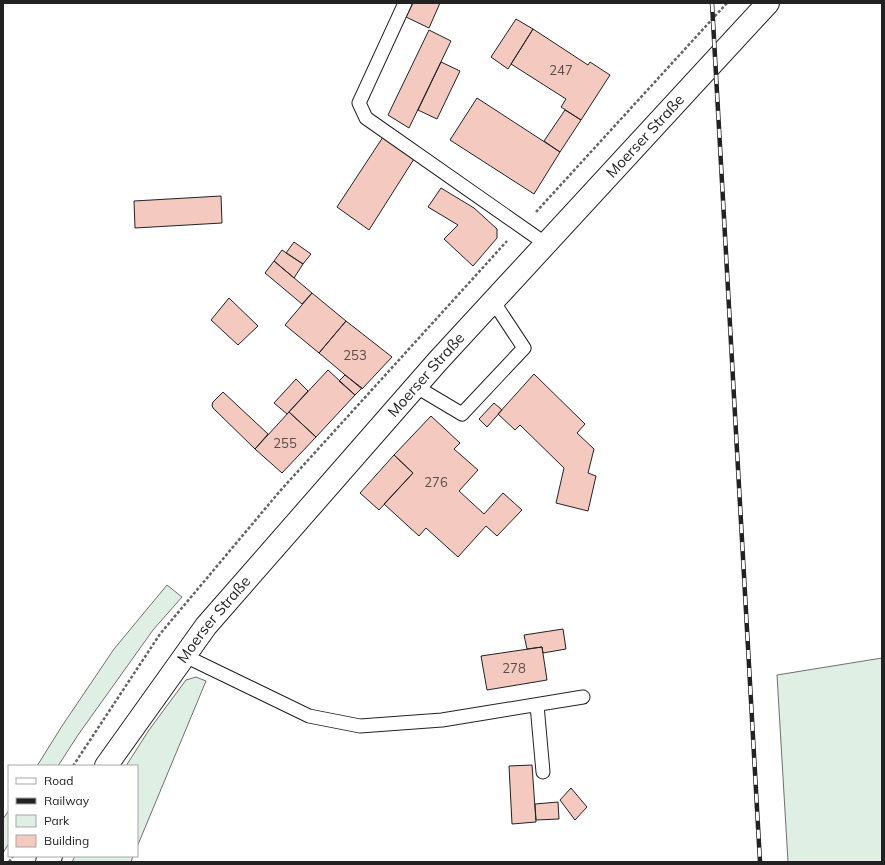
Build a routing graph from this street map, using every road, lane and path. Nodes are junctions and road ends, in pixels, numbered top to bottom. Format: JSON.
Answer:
{"nodes":[{"id":1,"x":405,"y":3,"type":"edge"},
{"id":2,"x":768,"y":3,"type":"edge"},
{"id":3,"x":546,"y":244,"type":"junction"},
{"id":4,"x":493,"y":301,"type":"junction"},
{"id":5,"x":416,"y":386,"type":"junction"},
{"id":6,"x":185,"y":656,"type":"junction"},
{"id":7,"x":583,"y":697,"type":"dead end"},
{"id":8,"x":537,"y":705,"type":"junction"},
{"id":9,"x":107,"y":765,"type":"edge"},
{"id":10,"x":543,"y":772,"type":"dead end"}],
"edges":[{"from":1,"to":3,"type":"lane"},
{"from":2,"to":3,"type":"main road","name":"Moerser Straße"},
{"from":3,"to":4,"type":"main road","name":"Moerser Straße"},
{"from":4,"to":5,"type":"main road","name":"Moerser Straße"},
{"from":4,"to":5,"type":"lane"},
{"from":5,"to":6,"type":"main road","name":"Moerser Straße"},
{"from":6,"to":8,"type":"lane"},
{"from":6,"to":9,"type":"main road","name":"Moerser Straße"},
{"from":7,"to":8,"type":"lane"},
{"from":8,"to":10,"type":"lane"}]}
